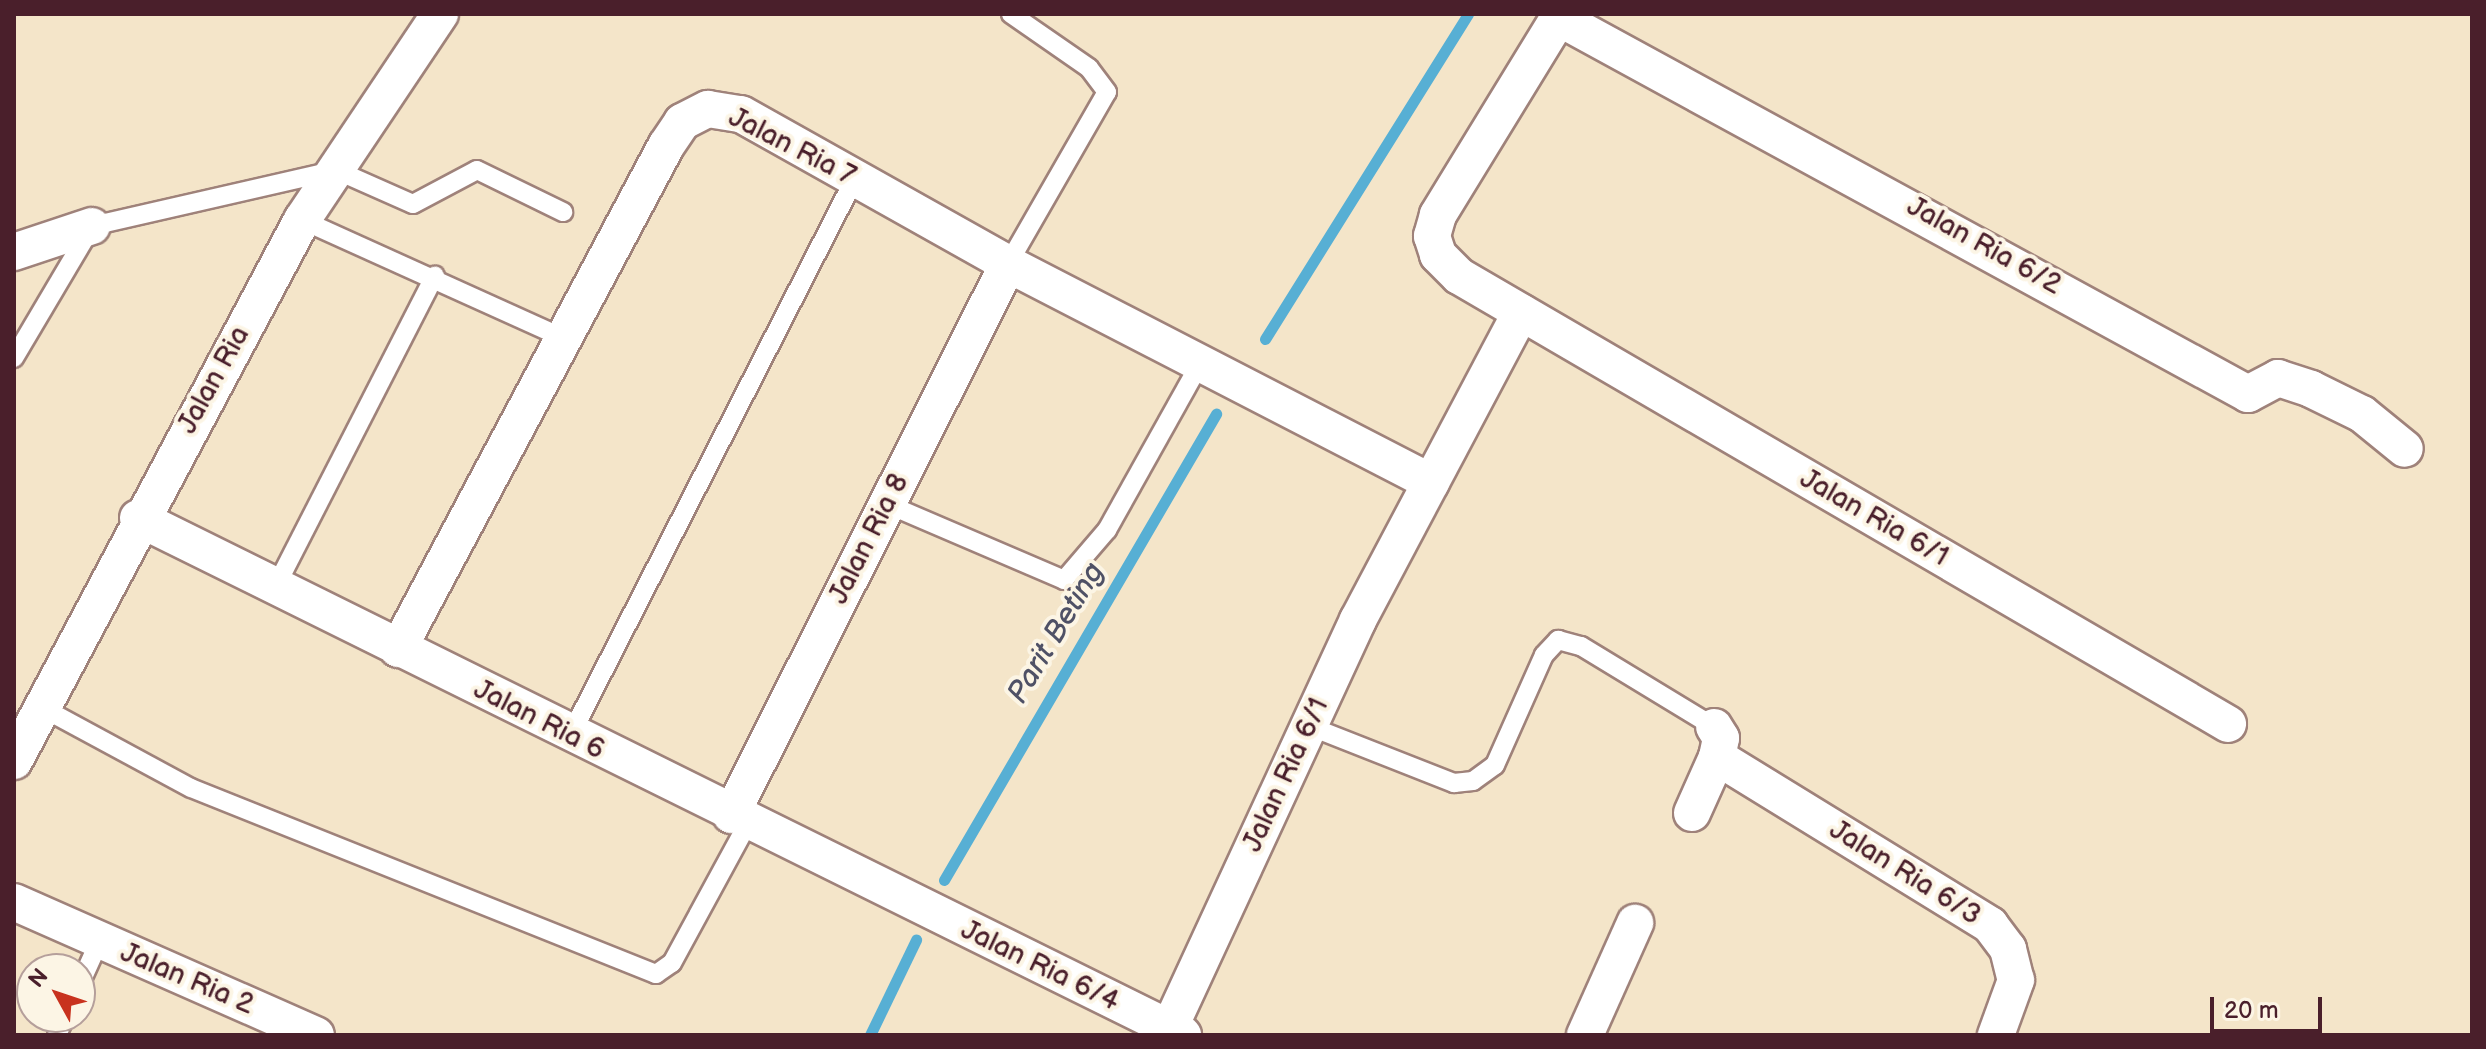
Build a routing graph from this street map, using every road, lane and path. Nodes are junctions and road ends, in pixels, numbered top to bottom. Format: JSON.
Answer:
{"nodes":[{"id":1,"x":440,"y":14,"type":"edge"},
{"id":2,"x":1011,"y":14,"type":"edge"},
{"id":3,"x":1560,"y":16,"type":"edge"},
{"id":4,"x":336,"y":170,"type":"junction"},
{"id":5,"x":855,"y":178,"type":"junction"},
{"id":6,"x":563,"y":212,"type":"dead end"},
{"id":7,"x":302,"y":220,"type":"junction"},
{"id":8,"x":92,"y":226,"type":"junction"},
{"id":9,"x":14,"y":252,"type":"edge"},
{"id":10,"x":1008,"y":264,"type":"junction"},
{"id":11,"x":435,"y":276,"type":"junction"},
{"id":12,"x":1521,"y":312,"type":"junction"},
{"id":13,"x":563,"y":338,"type":"junction"},
{"id":14,"x":14,"y":358,"type":"edge"},
{"id":15,"x":1219,"y":372,"type":"junction"},
{"id":16,"x":2405,"y":449,"type":"dead end"},
{"id":17,"x":1431,"y":482,"type":"junction"},
{"id":18,"x":887,"y":504,"type":"junction"},
{"id":19,"x":138,"y":518,"type":"junction"},
{"id":20,"x":275,"y":588,"type":"junction"},
{"id":21,"x":398,"y":649,"type":"junction"},
{"id":22,"x":41,"y":707,"type":"junction"},
{"id":23,"x":2228,"y":724,"type":"dead end"},
{"id":24,"x":1309,"y":726,"type":"junction"},
{"id":25,"x":570,"y":736,"type":"junction"},
{"id":26,"x":1715,"y":742,"type":"junction"},
{"id":27,"x":14,"y":761,"type":"edge"},
{"id":28,"x":1692,"y":813,"type":"dead end"},
{"id":29,"x":739,"y":819,"type":"junction"},
{"id":30,"x":14,"y":902,"type":"edge"},
{"id":31,"x":941,"y":918,"type":"joint"},
{"id":32,"x":1635,"y":923,"type":"dead end"},
{"id":33,"x":99,"y":942,"type":"junction"},
{"id":34,"x":94,"y":953,"type":"edge"},
{"id":35,"x":246,"y":1021,"type":"edge"},
{"id":36,"x":1176,"y":1032,"type":"edge"},
{"id":37,"x":316,"y":1035,"type":"edge"},
{"id":38,"x":1585,"y":1035,"type":"edge"},
{"id":39,"x":1996,"y":1035,"type":"edge"}],
"edges":[{"from":1,"to":4,"type":"street","name":"Jalan Ria"},
{"from":2,"to":10,"type":"lane"},
{"from":3,"to":12,"type":"street","name":"Jalan Ria 6/1"},
{"from":3,"to":16,"type":"street","name":"Jalan Ria 6/2"},
{"from":4,"to":6,"type":"lane"},
{"from":4,"to":7,"type":"street","name":"Jalan Ria"},
{"from":4,"to":8,"type":"lane"},
{"from":5,"to":10,"type":"street","name":"Jalan Ria 7"},
{"from":5,"to":13,"type":"street","name":"Jalan Ria 7"},
{"from":5,"to":25,"type":"lane"},
{"from":7,"to":11,"type":"lane"},
{"from":7,"to":19,"type":"street","name":"Jalan Ria"},
{"from":8,"to":9,"type":"street"},
{"from":8,"to":14,"type":"lane"},
{"from":10,"to":15,"type":"street","name":"Jalan Ria 7"},
{"from":10,"to":18,"type":"street","name":"Jalan Ria 8"},
{"from":11,"to":13,"type":"lane"},
{"from":11,"to":20,"type":"lane"},
{"from":12,"to":17,"type":"street","name":"Jalan Ria 6/1"},
{"from":12,"to":23,"type":"street","name":"Jalan Ria 6/1"},
{"from":13,"to":21,"type":"street","name":"Jalan Ria 7"},
{"from":15,"to":17,"type":"street","name":"Jalan Ria 7"},
{"from":15,"to":18,"type":"lane"},
{"from":17,"to":24,"type":"street","name":"Jalan Ria 6/1"},
{"from":18,"to":29,"type":"street","name":"Jalan Ria 8"},
{"from":19,"to":20,"type":"street","name":"Jalan Ria 6"},
{"from":19,"to":22,"type":"street","name":"Jalan Ria"},
{"from":20,"to":21,"type":"street","name":"Jalan Ria 6"},
{"from":21,"to":25,"type":"street","name":"Jalan Ria 6"},
{"from":22,"to":27,"type":"street","name":"Jalan Ria"},
{"from":22,"to":29,"type":"lane"},
{"from":24,"to":26,"type":"lane"},
{"from":24,"to":36,"type":"street","name":"Jalan Ria 6/1"},
{"from":25,"to":29,"type":"street","name":"Jalan Ria 6"},
{"from":26,"to":28,"type":"street"},
{"from":26,"to":39,"type":"street","name":"Jalan Ria 6/3"},
{"from":29,"to":31,"type":"street","name":"Jalan Ria 6"},
{"from":30,"to":33,"type":"street","name":"Jalan Ria 2"},
{"from":31,"to":36,"type":"street","name":"Jalan Ria 6/4"},
{"from":32,"to":38,"type":"street"},
{"from":33,"to":34,"type":"lane"},
{"from":33,"to":35,"type":"street","name":"Jalan Ria 2"},
{"from":35,"to":37,"type":"street","name":"Jalan Ria 2"}]}
